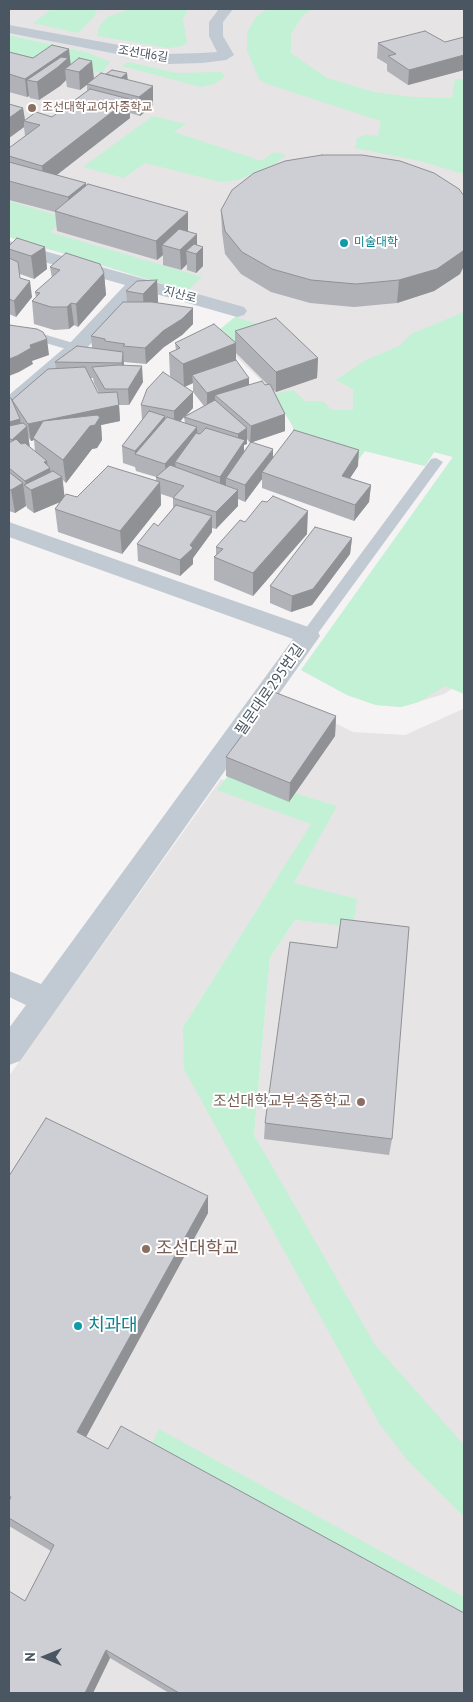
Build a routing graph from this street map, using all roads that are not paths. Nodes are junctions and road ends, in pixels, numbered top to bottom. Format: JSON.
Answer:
{"nodes":[{"id":1,"x":226,"y":9,"type":"edge"},
{"id":2,"x":9,"y":29,"type":"edge"},
{"id":3,"x":9,"y":246,"type":"edge"},
{"id":4,"x":137,"y":284,"type":"junction"},
{"id":5,"x":237,"y":311,"type":"dead end"},
{"id":6,"x":11,"y":330,"type":"edge"},
{"id":7,"x":76,"y":348,"type":"junction"},
{"id":8,"x":9,"y":405,"type":"edge"},
{"id":9,"x":436,"y":462,"type":"dead end"},
{"id":10,"x":13,"y":534,"type":"edge"},
{"id":11,"x":308,"y":636,"type":"junction"},
{"id":12,"x":9,"y":983,"type":"edge"},
{"id":13,"x":46,"y":1001,"type":"junction"},
{"id":14,"x":9,"y":1052,"type":"edge"}],
"edges":[{"from":1,"to":2,"type":"street","name":"조선대6길"},
{"from":3,"to":4,"type":"street","name":"지산로"},
{"from":4,"to":5,"type":"street","name":"지산로"},
{"from":4,"to":7,"type":"street"},
{"from":6,"to":7,"type":"lane"},
{"from":7,"to":8,"type":"street"},
{"from":9,"to":11,"type":"lane"},
{"from":10,"to":11,"type":"street","name":"필문대로295번길"},
{"from":11,"to":13,"type":"street","name":"필문대로295번길"},
{"from":12,"to":13,"type":"street"},
{"from":13,"to":14,"type":"street","name":"필문대로295번길"}]}
